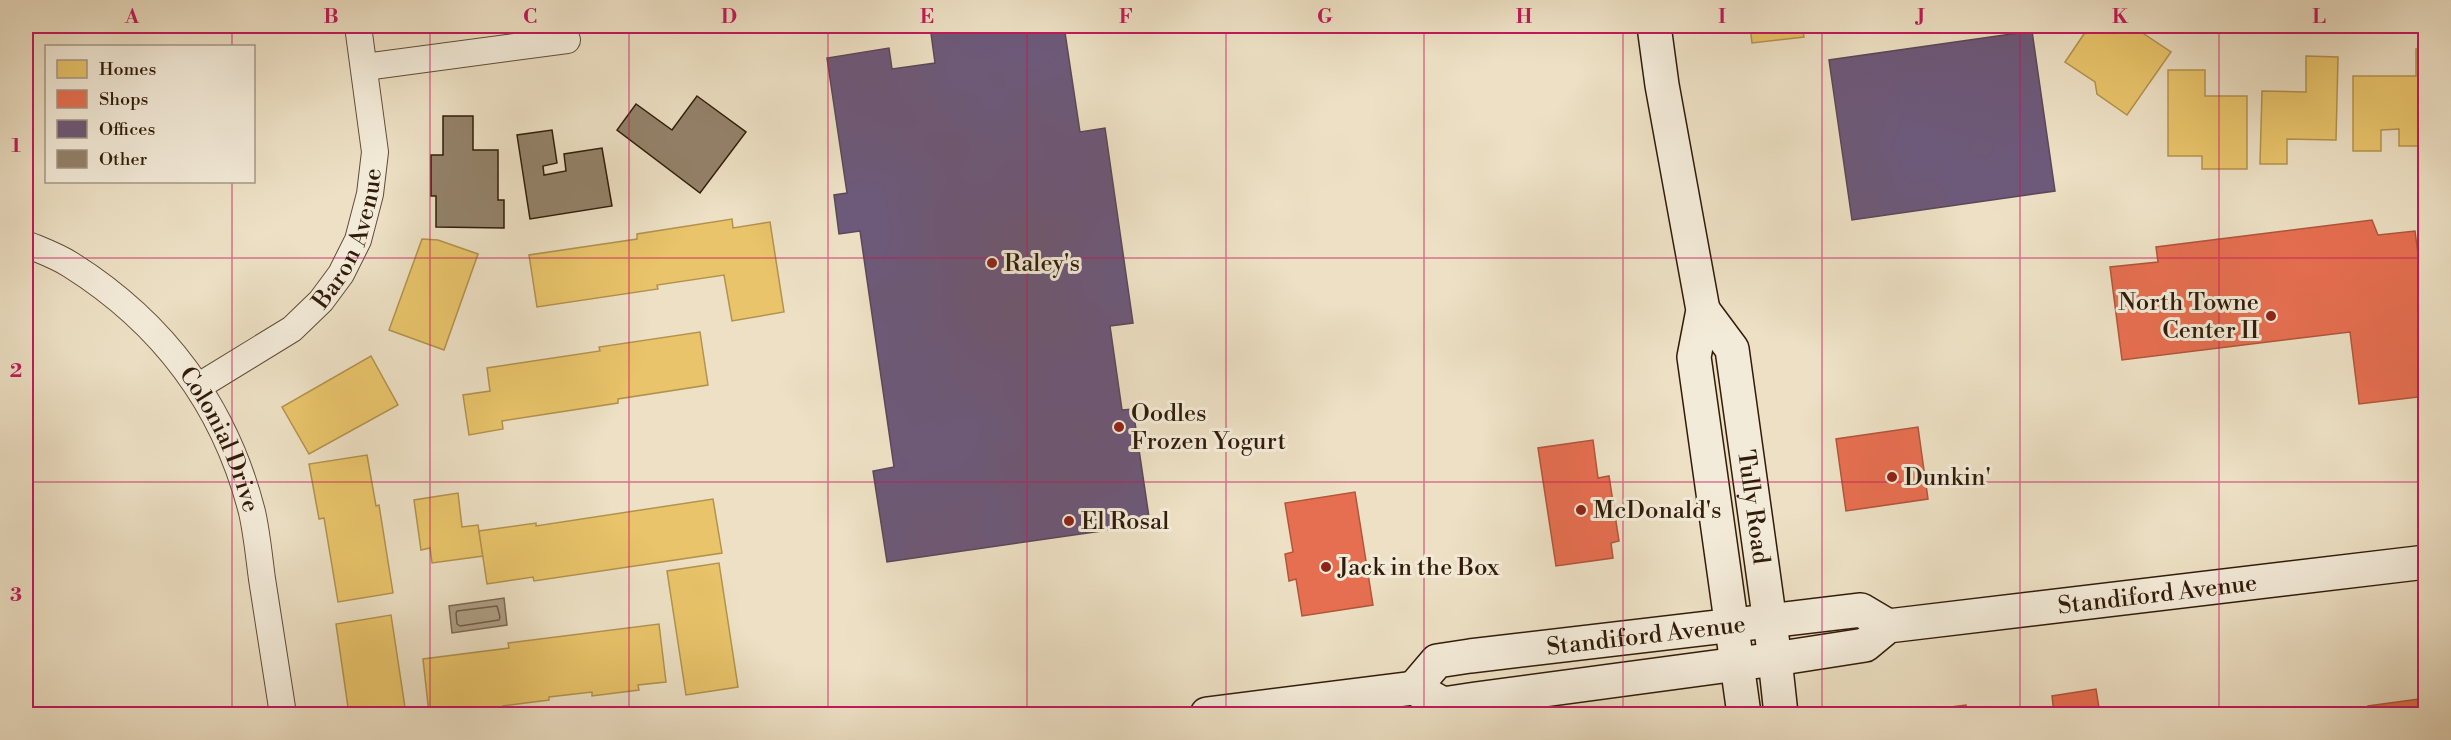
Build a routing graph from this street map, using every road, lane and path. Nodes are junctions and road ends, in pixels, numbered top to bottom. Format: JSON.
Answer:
{"nodes":[{"id":1,"x":358,"y":26,"type":"edge"},
{"id":2,"x":1654,"y":26,"type":"edge"},
{"id":3,"x":567,"y":40,"type":"dead end"},
{"id":4,"x":365,"y":67,"type":"junction"},
{"id":5,"x":26,"y":244,"type":"edge"},
{"id":6,"x":1703,"y":310,"type":"junction"},
{"id":7,"x":199,"y":386,"type":"junction"},
{"id":8,"x":2426,"y":562,"type":"edge"},
{"id":9,"x":1770,"y":619,"type":"junction"},
{"id":10,"x":1732,"y":624,"type":"junction"},
{"id":11,"x":1888,"y":626,"type":"junction"},
{"id":12,"x":1775,"y":660,"type":"junction"},
{"id":13,"x":1738,"y":664,"type":"junction"},
{"id":14,"x":1414,"y":688,"type":"junction"},
{"id":15,"x":284,"y":714,"type":"edge"},
{"id":16,"x":1207,"y":714,"type":"edge"},
{"id":17,"x":1744,"y":714,"type":"edge"},
{"id":18,"x":1781,"y":714,"type":"edge"}],
"edges":[{"from":1,"to":4,"type":"street","name":"Baron Avenue"},
{"from":2,"to":6,"type":"main road","name":"Tully Road"},
{"from":3,"to":4,"type":"street"},
{"from":4,"to":7,"type":"street","name":"Baron Avenue"},
{"from":5,"to":7,"type":"street","name":"Colonial Drive"},
{"from":6,"to":9,"type":"main road","name":"Tully Road"},
{"from":6,"to":10,"type":"main road","name":"Tully Road"},
{"from":7,"to":15,"type":"street","name":"Colonial Drive"},
{"from":8,"to":11,"type":"main road","name":"Standiford Avenue"},
{"from":9,"to":10,"type":"main road","name":"Standiford Avenue"},
{"from":9,"to":11,"type":"main road","name":"Standiford Avenue"},
{"from":9,"to":12,"type":"main road","name":"Tully Road"},
{"from":10,"to":13,"type":"main road","name":"Tully Road"},
{"from":10,"to":14,"type":"main road","name":"Standiford Avenue"},
{"from":11,"to":12,"type":"main road","name":"Standiford Avenue"},
{"from":12,"to":13,"type":"main road","name":"Standiford Avenue"},
{"from":12,"to":18,"type":"main road","name":"Tully Road"},
{"from":13,"to":14,"type":"main road","name":"Standiford Avenue"},
{"from":13,"to":17,"type":"main road","name":"Tully Road"},
{"from":14,"to":16,"type":"main road"}]}
